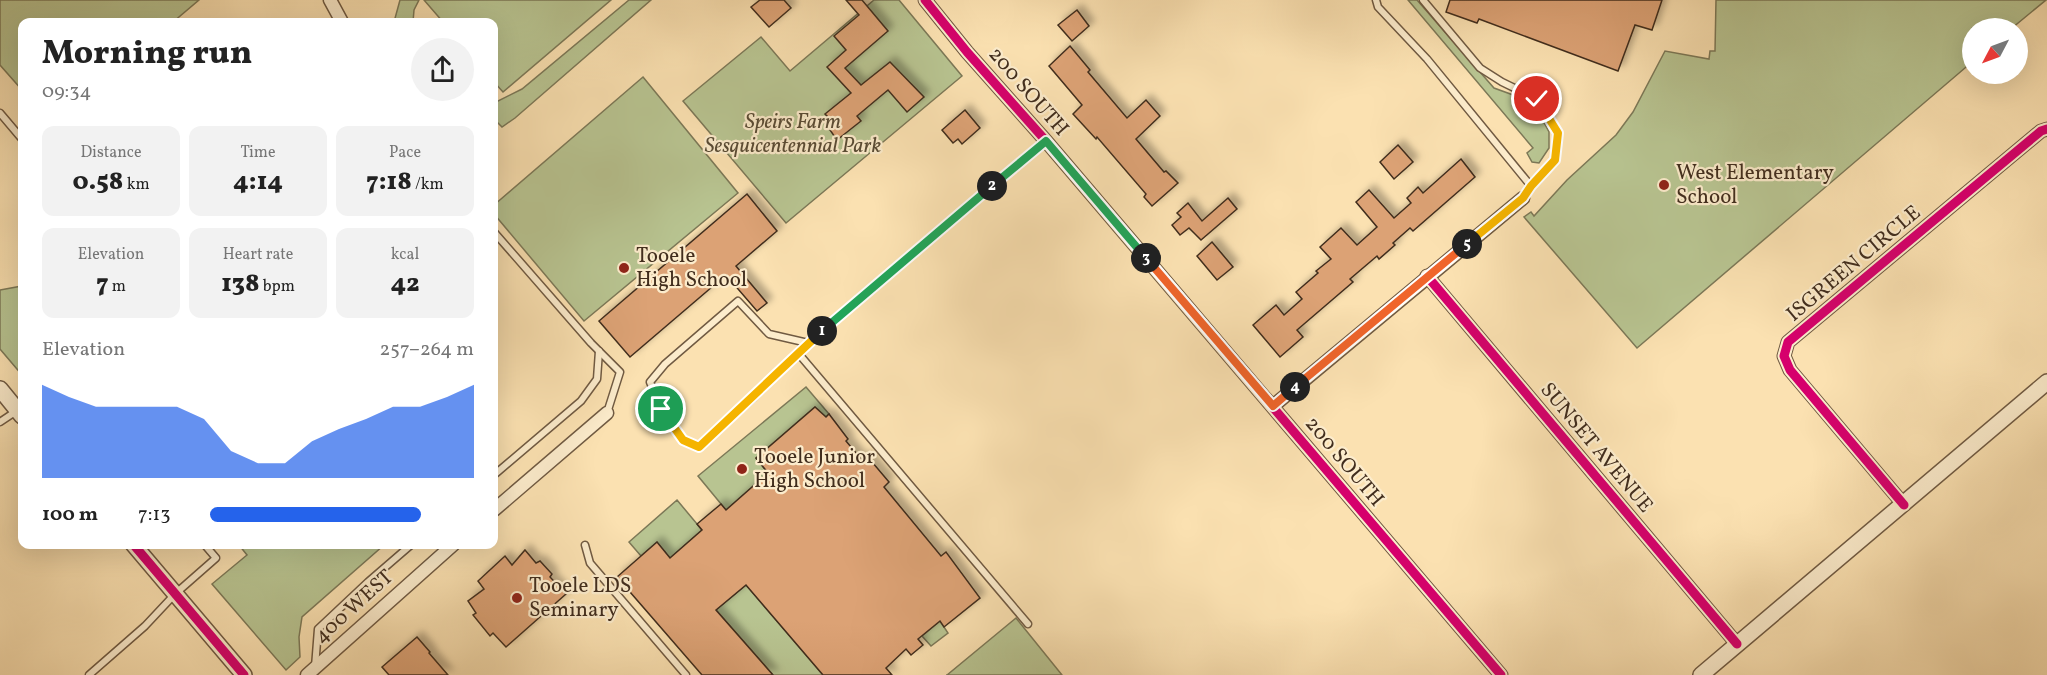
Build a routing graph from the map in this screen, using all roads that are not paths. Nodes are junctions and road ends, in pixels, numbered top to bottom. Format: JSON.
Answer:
{"nodes":[{"id":1,"x":330,"y":0,"type":"edge"},
{"id":2,"x":925,"y":0,"type":"edge"},
{"id":3,"x":1376,"y":0,"type":"edge"},
{"id":4,"x":1424,"y":0,"type":"edge"},
{"id":5,"x":340,"y":18,"type":"edge"},
{"id":6,"x":0,"y":113,"type":"edge"},
{"id":7,"x":2047,"y":129,"type":"edge"},
{"id":8,"x":18,"y":134,"type":"edge"},
{"id":9,"x":1046,"y":141,"type":"junction"},
{"id":10,"x":1531,"y":186,"type":"junction"},
{"id":11,"x":1523,"y":198,"type":"joint"},
{"id":12,"x":498,"y":237,"type":"edge"},
{"id":13,"x":1427,"y":276,"type":"junction"},
{"id":14,"x":808,"y":343,"type":"junction"},
{"id":15,"x":599,"y":351,"type":"junction"},
{"id":16,"x":798,"y":353,"type":"junction"},
{"id":17,"x":2047,"y":382,"type":"edge"},
{"id":18,"x":0,"y":389,"type":"edge"},
{"id":19,"x":1273,"y":406,"type":"junction"},
{"id":20,"x":18,"y":407,"type":"edge"},
{"id":21,"x":18,"y":412,"type":"edge"},
{"id":22,"x":607,"y":413,"type":"joint"},
{"id":23,"x":0,"y":422,"type":"edge"},
{"id":24,"x":498,"y":473,"type":"edge"},
{"id":25,"x":1904,"y":505,"type":"junction"},
{"id":26,"x":498,"y":507,"type":"edge"},
{"id":27,"x":585,"y":545,"type":"dead end"},
{"id":28,"x":137,"y":549,"type":"edge"},
{"id":29,"x":208,"y":549,"type":"edge"},
{"id":30,"x":406,"y":549,"type":"edge"},
{"id":31,"x":448,"y":549,"type":"edge"},
{"id":32,"x":175,"y":594,"type":"junction"},
{"id":33,"x":1028,"y":624,"type":"dead end"},
{"id":34,"x":1737,"y":644,"type":"junction"},
{"id":35,"x":311,"y":671,"type":"edge"},
{"id":36,"x":89,"y":675,"type":"edge"},
{"id":37,"x":244,"y":675,"type":"edge"},
{"id":38,"x":686,"y":675,"type":"edge"},
{"id":39,"x":1501,"y":675,"type":"edge"},
{"id":40,"x":1701,"y":675,"type":"edge"}],
"edges":[{"from":1,"to":5,"type":"street"},
{"from":2,"to":9,"type":"street","name":"200 SOUTH"},
{"from":3,"to":10,"type":"lane"},
{"from":4,"to":10,"type":"lane"},
{"from":6,"to":8,"type":"lane"},
{"from":7,"to":25,"type":"street","name":"ISGREEN CIRCLE"},
{"from":9,"to":14,"type":"lane"},
{"from":9,"to":19,"type":"street","name":"200 SOUTH"},
{"from":10,"to":11,"type":"lane"},
{"from":11,"to":13,"type":"street"},
{"from":12,"to":15,"type":"lane"},
{"from":13,"to":19,"type":"street"},
{"from":13,"to":34,"type":"street","name":"SUNSET AVENUE"},
{"from":14,"to":16,"type":"lane"},
{"from":14,"to":16,"type":"lane"},
{"from":15,"to":22,"type":"lane"},
{"from":15,"to":24,"type":"lane"},
{"from":16,"to":33,"type":"lane"},
{"from":17,"to":25,"type":"street"},
{"from":18,"to":20,"type":"street"},
{"from":19,"to":39,"type":"street","name":"200 SOUTH"},
{"from":21,"to":23,"type":"lane"},
{"from":22,"to":26,"type":"street"},
{"from":25,"to":34,"type":"street"},
{"from":27,"to":38,"type":"lane"},
{"from":28,"to":32,"type":"street"},
{"from":29,"to":32,"type":"lane"},
{"from":30,"to":35,"type":"lane"},
{"from":31,"to":35,"type":"street","name":"400 WEST"},
{"from":32,"to":36,"type":"lane"},
{"from":32,"to":37,"type":"street"},
{"from":34,"to":40,"type":"street"}]}
